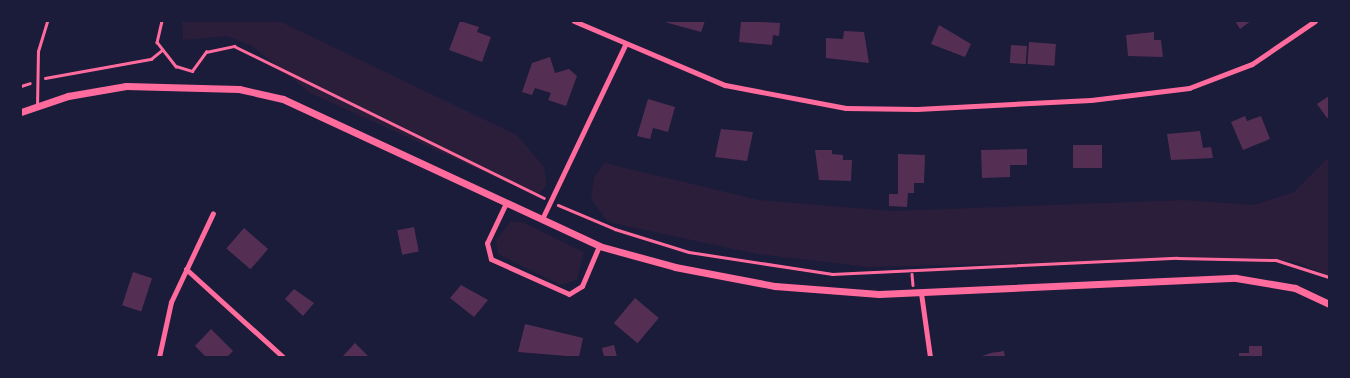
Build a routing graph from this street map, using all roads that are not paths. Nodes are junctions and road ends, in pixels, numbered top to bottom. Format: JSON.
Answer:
{"nodes":[{"id":1,"x":47,"y":21,"type":"edge"},
{"id":2,"x":574,"y":21,"type":"edge"},
{"id":3,"x":1315,"y":21,"type":"edge"},
{"id":4,"x":625,"y":45,"type":"junction"},
{"id":5,"x":36,"y":107,"type":"junction"},
{"id":6,"x":21,"y":112,"type":"edge"},
{"id":7,"x":506,"y":203,"type":"junction"},
{"id":8,"x":214,"y":213,"type":"dead end"},
{"id":9,"x":542,"y":219,"type":"junction"},
{"id":10,"x":599,"y":246,"type":"junction"},
{"id":11,"x":186,"y":269,"type":"junction"},
{"id":12,"x":920,"y":293,"type":"junction"},
{"id":13,"x":1329,"y":304,"type":"edge"},
{"id":14,"x":159,"y":357,"type":"edge"},
{"id":15,"x":283,"y":357,"type":"edge"},
{"id":16,"x":930,"y":357,"type":"edge"}],
"edges":[{"from":1,"to":5,"type":"lane"},
{"from":2,"to":4,"type":"street"},
{"from":3,"to":4,"type":"street"},
{"from":4,"to":9,"type":"street"},
{"from":5,"to":6,"type":"street"},
{"from":5,"to":7,"type":"street"},
{"from":7,"to":9,"type":"street"},
{"from":7,"to":10,"type":"street"},
{"from":8,"to":11,"type":"street"},
{"from":9,"to":10,"type":"street"},
{"from":10,"to":12,"type":"street"},
{"from":11,"to":14,"type":"street"},
{"from":11,"to":15,"type":"street"},
{"from":12,"to":13,"type":"street"},
{"from":12,"to":16,"type":"street"}]}
